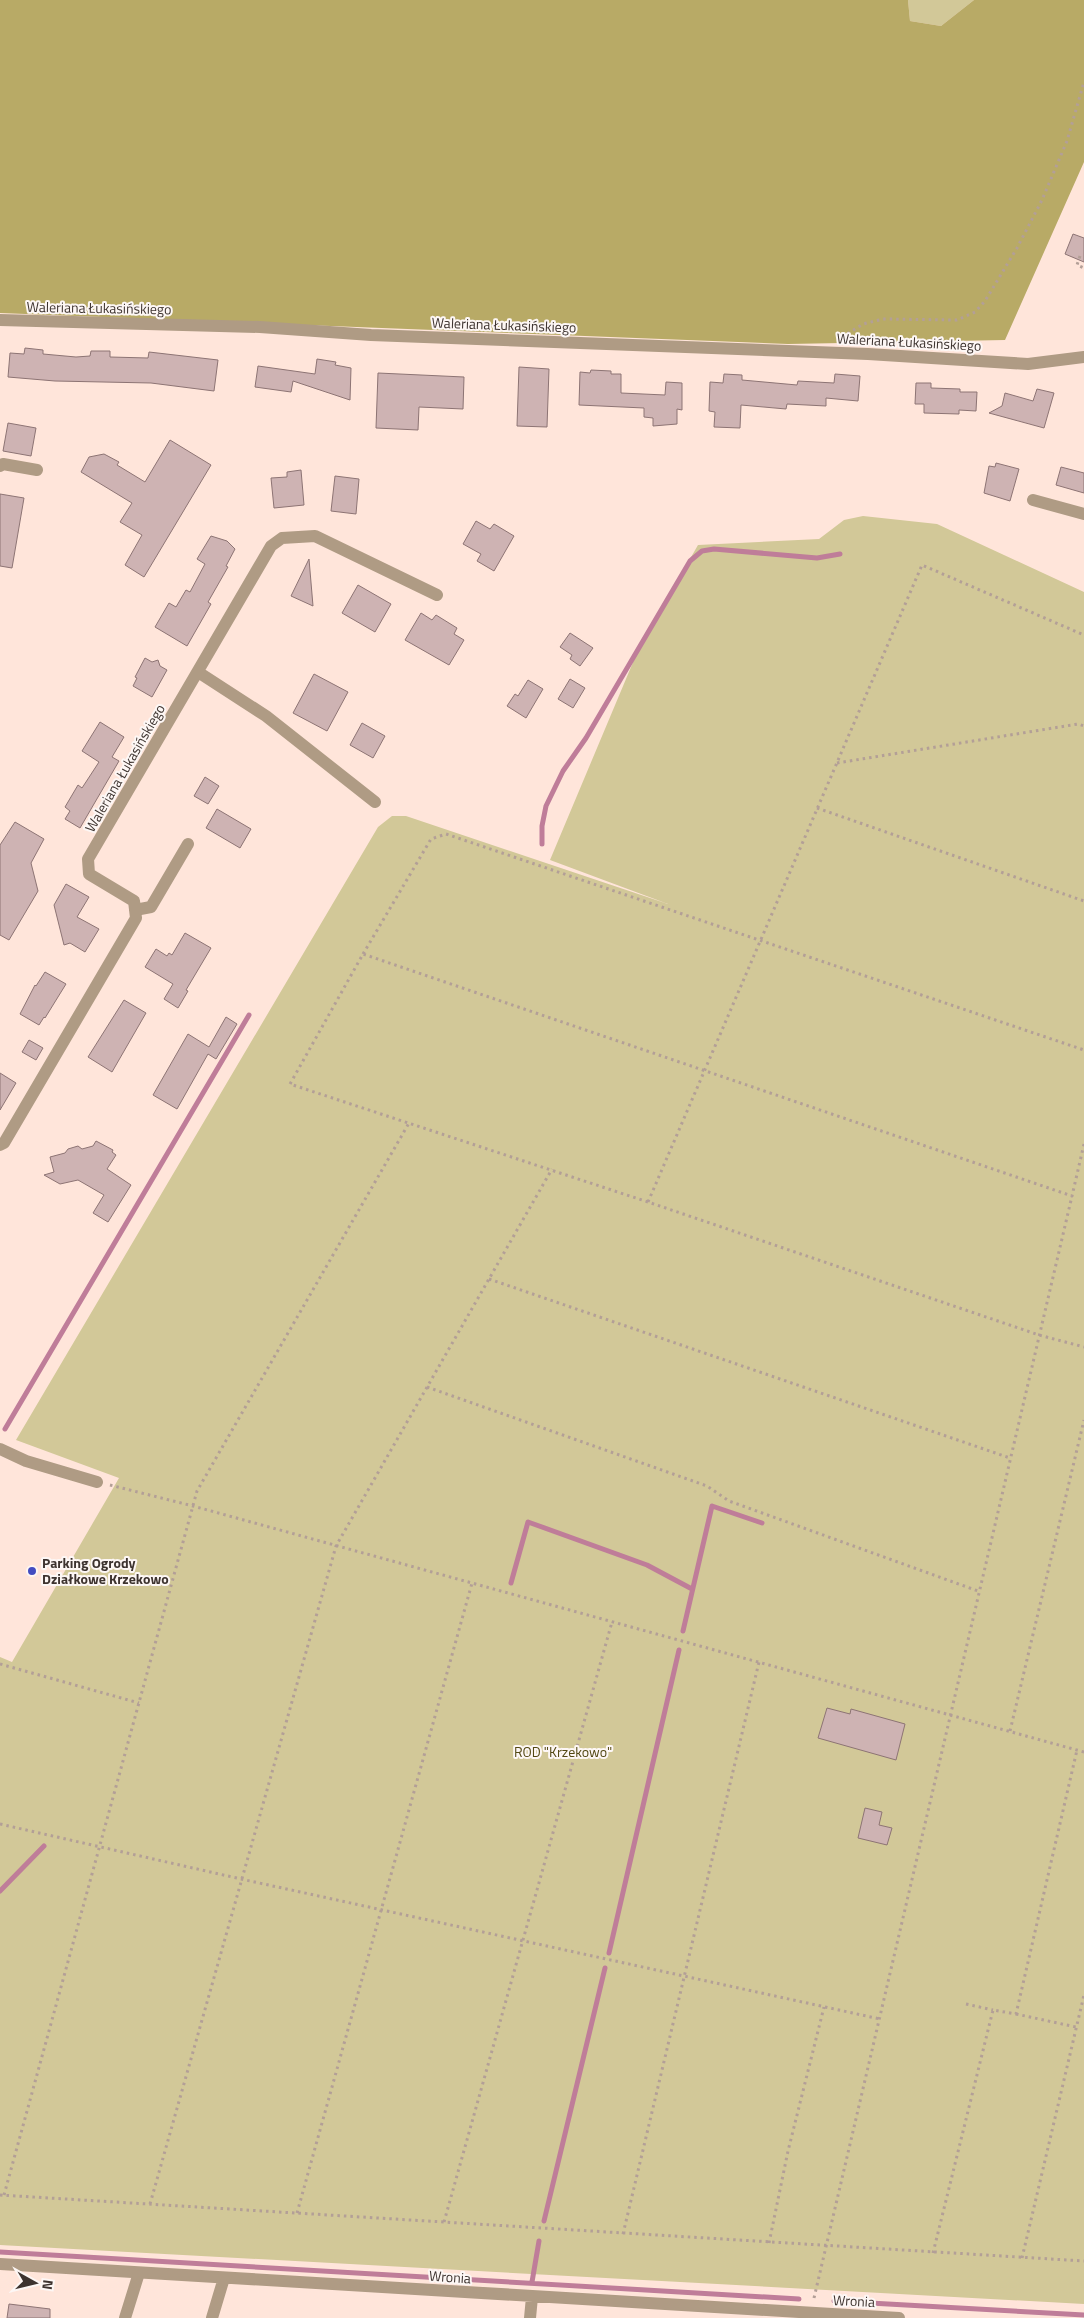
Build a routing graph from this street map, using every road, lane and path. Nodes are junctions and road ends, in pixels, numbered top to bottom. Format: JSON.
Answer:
{"nodes":[{"id":1,"x":1084,"y":82,"type":"edge"},
{"id":2,"x":1080,"y":256,"type":"dead end"},
{"id":3,"x":1084,"y":268,"type":"edge"},
{"id":4,"x":0,"y":320,"type":"edge"},
{"id":5,"x":838,"y":354,"type":"junction"},
{"id":6,"x":1084,"y":357,"type":"edge"},
{"id":7,"x":0,"y":466,"type":"edge"},
{"id":8,"x":37,"y":470,"type":"dead end"},
{"id":9,"x":1033,"y":500,"type":"dead end"},
{"id":10,"x":1084,"y":514,"type":"edge"},
{"id":11,"x":437,"y":595,"type":"dead end"},
{"id":12,"x":1084,"y":635,"type":"edge"},
{"id":13,"x":198,"y":672,"type":"junction"},
{"id":14,"x":1084,"y":726,"type":"edge"},
{"id":15,"x":836,"y":763,"type":"junction"},
{"id":16,"x":375,"y":802,"type":"dead end"},
{"id":17,"x":817,"y":808,"type":"junction"},
{"id":18,"x":188,"y":844,"type":"dead end"},
{"id":19,"x":1084,"y":901,"type":"edge"},
{"id":20,"x":135,"y":910,"type":"junction"},
{"id":21,"x":760,"y":940,"type":"junction"},
{"id":22,"x":363,"y":954,"type":"junction"},
{"id":23,"x":1084,"y":1050,"type":"edge"},
{"id":24,"x":704,"y":1070,"type":"junction"},
{"id":25,"x":409,"y":1123,"type":"junction"},
{"id":26,"x":1084,"y":1144,"type":"edge"},
{"id":27,"x":0,"y":1145,"type":"edge"},
{"id":28,"x":552,"y":1170,"type":"junction"},
{"id":29,"x":1072,"y":1196,"type":"junction"},
{"id":30,"x":648,"y":1202,"type":"junction"},
{"id":31,"x":489,"y":1279,"type":"junction"},
{"id":32,"x":1039,"y":1335,"type":"junction"},
{"id":33,"x":1084,"y":1347,"type":"edge"},
{"id":34,"x":427,"y":1387,"type":"junction"},
{"id":35,"x":1084,"y":1420,"type":"edge"},
{"id":36,"x":0,"y":1449,"type":"edge"},
{"id":37,"x":1010,"y":1458,"type":"junction"},
{"id":38,"x":97,"y":1482,"type":"joint"},
{"id":39,"x":193,"y":1506,"type":"junction"},
{"id":40,"x":336,"y":1546,"type":"junction"},
{"id":41,"x":472,"y":1583,"type":"junction"},
{"id":42,"x":978,"y":1591,"type":"junction"},
{"id":43,"x":612,"y":1622,"type":"junction"},
{"id":44,"x":759,"y":1662,"type":"junction"},
{"id":45,"x":0,"y":1664,"type":"edge"},
{"id":46,"x":139,"y":1704,"type":"junction"},
{"id":47,"x":949,"y":1714,"type":"junction"},
{"id":48,"x":1010,"y":1731,"type":"junction"},
{"id":49,"x":1077,"y":1750,"type":"junction"},
{"id":50,"x":1084,"y":1752,"type":"edge"},
{"id":51,"x":0,"y":1824,"type":"edge"},
{"id":52,"x":100,"y":1846,"type":"junction"},
{"id":53,"x":241,"y":1879,"type":"junction"},
{"id":54,"x":382,"y":1910,"type":"junction"},
{"id":55,"x":523,"y":1941,"type":"junction"},
{"id":56,"x":684,"y":1976,"type":"junction"},
{"id":57,"x":1084,"y":1995,"type":"edge"},
{"id":58,"x":966,"y":2004,"type":"dead end"},
{"id":59,"x":824,"y":2007,"type":"junction"},
{"id":60,"x":994,"y":2010,"type":"junction"},
{"id":61,"x":1016,"y":2014,"type":"junction"},
{"id":62,"x":880,"y":2020,"type":"junction"},
{"id":63,"x":1076,"y":2028,"type":"junction"},
{"id":64,"x":2,"y":2195,"type":"edge"},
{"id":65,"x":150,"y":2204,"type":"junction"},
{"id":66,"x":297,"y":2213,"type":"junction"},
{"id":67,"x":444,"y":2222,"type":"junction"},
{"id":68,"x":623,"y":2234,"type":"junction"},
{"id":69,"x":769,"y":2243,"type":"junction"},
{"id":70,"x":825,"y":2246,"type":"junction"},
{"id":71,"x":933,"y":2253,"type":"junction"},
{"id":72,"x":1022,"y":2258,"type":"junction"},
{"id":73,"x":1084,"y":2262,"type":"edge"},
{"id":74,"x":0,"y":2264,"type":"edge"},
{"id":75,"x":139,"y":2273,"type":"junction"},
{"id":76,"x":224,"y":2278,"type":"junction"},
{"id":77,"x":815,"y":2290,"type":"dead end"},
{"id":78,"x":532,"y":2297,"type":"junction"},
{"id":79,"x":727,"y":2314,"type":"edge"},
{"id":80,"x":817,"y":2316,"type":"edge"},
{"id":81,"x":125,"y":2318,"type":"edge"},
{"id":82,"x":212,"y":2318,"type":"edge"},
{"id":83,"x":530,"y":2318,"type":"edge"},
{"id":84,"x":899,"y":2318,"type":"edge"}],
"edges":[{"from":1,"to":5,"type":"path"},
{"from":2,"to":3,"type":"path"},
{"from":4,"to":5,"type":"street","name":"Waleriana Łukasińskiego"},
{"from":5,"to":6,"type":"street","name":"Waleriana Łukasińskiego"},
{"from":7,"to":8,"type":"street"},
{"from":9,"to":10,"type":"street"},
{"from":11,"to":13,"type":"street","name":"Waleriana Łukasińskiego"},
{"from":12,"to":15,"type":"path"},
{"from":13,"to":16,"type":"street"},
{"from":13,"to":20,"type":"street","name":"Waleriana Łukasińskiego"},
{"from":14,"to":15,"type":"path"},
{"from":15,"to":17,"type":"path"},
{"from":17,"to":19,"type":"path"},
{"from":17,"to":21,"type":"path"},
{"from":18,"to":20,"type":"street"},
{"from":20,"to":27,"type":"street"},
{"from":21,"to":22,"type":"path"},
{"from":21,"to":23,"type":"path"},
{"from":21,"to":24,"type":"path"},
{"from":22,"to":24,"type":"path"},
{"from":22,"to":25,"type":"path"},
{"from":24,"to":29,"type":"path"},
{"from":24,"to":30,"type":"path"},
{"from":25,"to":28,"type":"path"},
{"from":25,"to":39,"type":"path"},
{"from":26,"to":29,"type":"path"},
{"from":28,"to":30,"type":"path"},
{"from":28,"to":31,"type":"path"},
{"from":29,"to":32,"type":"path"},
{"from":30,"to":32,"type":"path"},
{"from":31,"to":34,"type":"path"},
{"from":31,"to":37,"type":"path"},
{"from":32,"to":33,"type":"path"},
{"from":32,"to":37,"type":"path"},
{"from":34,"to":40,"type":"path"},
{"from":34,"to":42,"type":"path"},
{"from":35,"to":48,"type":"path"},
{"from":36,"to":38,"type":"street"},
{"from":37,"to":42,"type":"path"},
{"from":38,"to":39,"type":"path"},
{"from":39,"to":40,"type":"path"},
{"from":39,"to":46,"type":"path"},
{"from":40,"to":41,"type":"path"},
{"from":40,"to":53,"type":"path"},
{"from":41,"to":43,"type":"path"},
{"from":41,"to":54,"type":"path"},
{"from":42,"to":47,"type":"path"},
{"from":43,"to":44,"type":"path"},
{"from":43,"to":55,"type":"path"},
{"from":44,"to":47,"type":"path"},
{"from":44,"to":56,"type":"path"},
{"from":45,"to":46,"type":"path"},
{"from":46,"to":52,"type":"path"},
{"from":47,"to":48,"type":"path"},
{"from":47,"to":62,"type":"path"},
{"from":48,"to":49,"type":"path"},
{"from":49,"to":50,"type":"path"},
{"from":49,"to":61,"type":"path"},
{"from":51,"to":52,"type":"path"},
{"from":52,"to":53,"type":"path"},
{"from":52,"to":64,"type":"path"},
{"from":53,"to":54,"type":"path"},
{"from":53,"to":65,"type":"path"},
{"from":54,"to":55,"type":"path"},
{"from":54,"to":66,"type":"path"},
{"from":55,"to":56,"type":"path"},
{"from":55,"to":67,"type":"path"},
{"from":56,"to":59,"type":"path"},
{"from":56,"to":68,"type":"path"},
{"from":57,"to":63,"type":"path"},
{"from":58,"to":60,"type":"path"},
{"from":59,"to":62,"type":"path"},
{"from":59,"to":69,"type":"path"},
{"from":60,"to":61,"type":"path"},
{"from":60,"to":71,"type":"path"},
{"from":61,"to":63,"type":"path"},
{"from":62,"to":70,"type":"path"},
{"from":63,"to":72,"type":"path"},
{"from":64,"to":65,"type":"path"},
{"from":65,"to":66,"type":"path"},
{"from":66,"to":67,"type":"path"},
{"from":67,"to":68,"type":"path"},
{"from":68,"to":69,"type":"path"},
{"from":69,"to":70,"type":"path"},
{"from":70,"to":71,"type":"path"},
{"from":70,"to":77,"type":"path"},
{"from":71,"to":72,"type":"path"},
{"from":72,"to":73,"type":"path"},
{"from":74,"to":75,"type":"street","name":"Wronia"},
{"from":75,"to":76,"type":"street","name":"Wronia"},
{"from":75,"to":81,"type":"street"},
{"from":76,"to":78,"type":"street","name":"Wronia"},
{"from":76,"to":82,"type":"street"},
{"from":78,"to":79,"type":"street","name":"Wronia"},
{"from":78,"to":83,"type":"street"},
{"from":79,"to":80,"type":"street","name":"Wronia"},
{"from":80,"to":84,"type":"street","name":"Wronia"}]}
